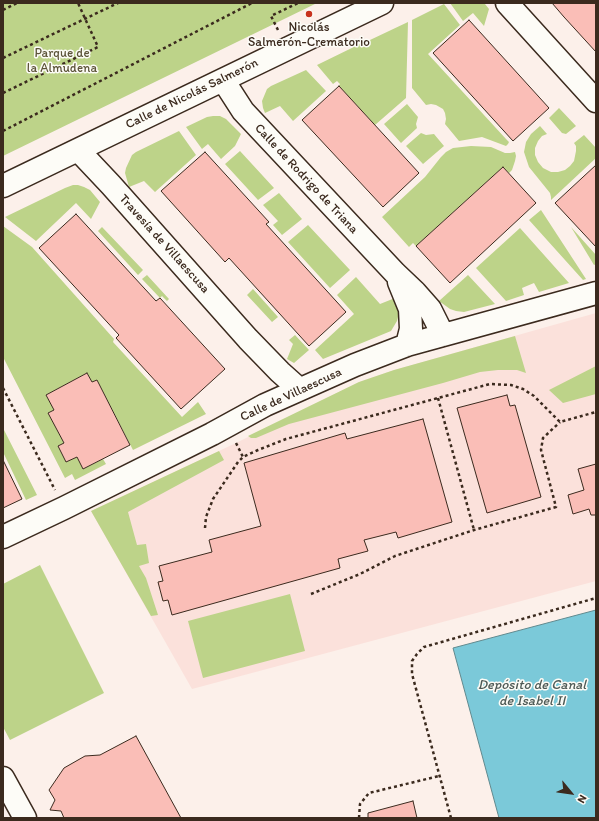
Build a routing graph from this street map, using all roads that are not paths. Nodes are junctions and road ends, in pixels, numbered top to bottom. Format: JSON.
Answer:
{"nodes":[{"id":1,"x":382,"y":3,"type":"edge"},
{"id":2,"x":507,"y":3,"type":"edge"},
{"id":3,"x":223,"y":80,"type":"junction"},
{"id":4,"x":596,"y":101,"type":"edge"},
{"id":5,"x":78,"y":150,"type":"junction"},
{"id":6,"x":3,"y":186,"type":"edge"},
{"id":7,"x":395,"y":274,"type":"junction"},
{"id":8,"x":596,"y":293,"type":"edge"},
{"id":9,"x":443,"y":335,"type":"junction"},
{"id":10,"x":248,"y":339,"type":"junction"},
{"id":11,"x":407,"y":345,"type":"junction"},
{"id":12,"x":299,"y":389,"type":"junction"},
{"id":13,"x":265,"y":404,"type":"junction"},
{"id":14,"x":3,"y":537,"type":"edge"},
{"id":15,"x":3,"y":778,"type":"edge"},
{"id":16,"x":25,"y":818,"type":"edge"}],
"edges":[{"from":1,"to":3,"type":"street","name":"Calle de Nicolás Salmerón"},
{"from":2,"to":4,"type":"street"},
{"from":3,"to":5,"type":"street","name":"Calle de Nicolás Salmerón"},
{"from":3,"to":7,"type":"street","name":"Calle de Rodrigo de Triana"},
{"from":5,"to":6,"type":"street","name":"Calle de Nicolás Salmerón"},
{"from":5,"to":10,"type":"street","name":"Travesía de Villaescusa"},
{"from":7,"to":9,"type":"street","name":"Calle de Rodrigo de Triana"},
{"from":7,"to":11,"type":"street","name":"Calle de Rodrigo de Triana"},
{"from":8,"to":9,"type":"street","name":"Calle de Villaescusa"},
{"from":9,"to":11,"type":"street","name":"Calle de Villaescusa"},
{"from":10,"to":12,"type":"street","name":"Travesía de Villaescusa"},
{"from":10,"to":13,"type":"street","name":"Travesía de Villaescusa"},
{"from":11,"to":12,"type":"street","name":"Calle de Villaescusa"},
{"from":12,"to":13,"type":"street","name":"Calle de Villaescusa"},
{"from":13,"to":14,"type":"street","name":"Calle de Villaescusa"},
{"from":15,"to":16,"type":"street"}]}
